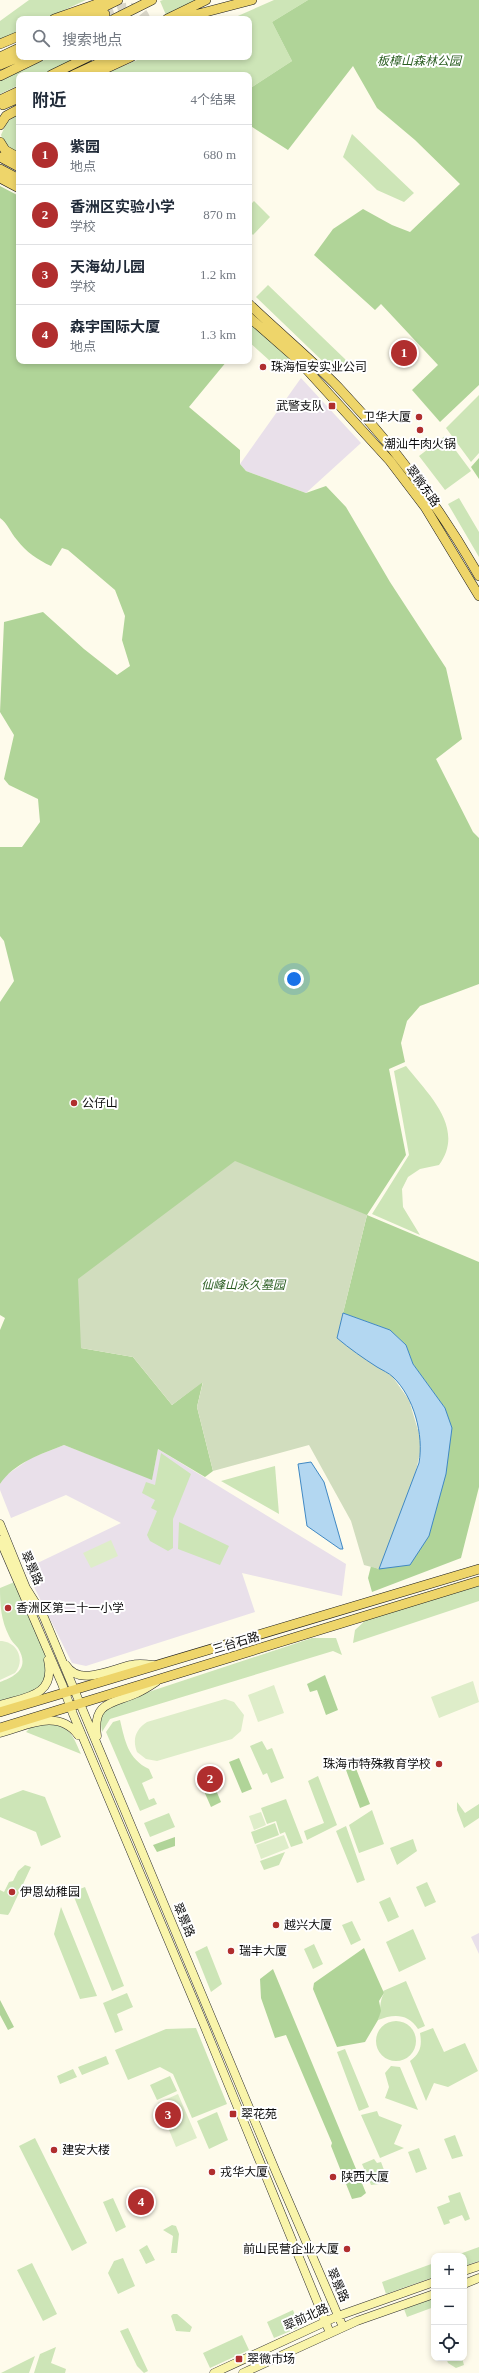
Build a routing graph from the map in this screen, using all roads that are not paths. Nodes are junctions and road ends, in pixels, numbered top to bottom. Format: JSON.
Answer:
{"nodes":[{"id":1,"x":108,"y":0,"type":"edge"},
{"id":2,"x":118,"y":0,"type":"edge"},
{"id":3,"x":143,"y":0,"type":"edge"},
{"id":4,"x":152,"y":0,"type":"edge"},
{"id":5,"x":206,"y":0,"type":"edge"},
{"id":6,"x":252,"y":0,"type":"edge"},
{"id":7,"x":223,"y":9,"type":"junction"},
{"id":8,"x":131,"y":11,"type":"junction"},
{"id":9,"x":105,"y":14,"type":"tunnel mouth"},
{"id":10,"x":63,"y":16,"type":"edge"},
{"id":11,"x":85,"y":16,"type":"edge"},
{"id":12,"x":101,"y":16,"type":"edge"},
{"id":13,"x":120,"y":16,"type":"edge"},
{"id":14,"x":173,"y":16,"type":"edge"},
{"id":15,"x":192,"y":16,"type":"edge"},
{"id":16,"x":209,"y":16,"type":"edge"},
{"id":17,"x":16,"y":37,"type":"edge"},
{"id":18,"x":0,"y":44,"type":"edge"},
{"id":19,"x":16,"y":51,"type":"edge"},
{"id":20,"x":16,"y":58,"type":"edge"},
{"id":21,"x":33,"y":60,"type":"edge"},
{"id":22,"x":82,"y":60,"type":"edge"},
{"id":23,"x":106,"y":60,"type":"edge"},
{"id":24,"x":124,"y":60,"type":"edge"},
{"id":25,"x":2,"y":63,"type":"edge"},
{"id":26,"x":57,"y":72,"type":"edge"},
{"id":27,"x":80,"y":72,"type":"edge"},
{"id":28,"x":98,"y":72,"type":"edge"},
{"id":29,"x":0,"y":76,"type":"edge"},
{"id":30,"x":16,"y":92,"type":"edge"},
{"id":31,"x":16,"y":99,"type":"edge"},
{"id":32,"x":0,"y":100,"type":"edge"},
{"id":33,"x":16,"y":105,"type":"edge"},
{"id":34,"x":0,"y":106,"type":"edge"},
{"id":35,"x":16,"y":111,"type":"edge"},
{"id":36,"x":0,"y":117,"type":"edge"},
{"id":37,"x":0,"y":125,"type":"edge"},
{"id":38,"x":1,"y":149,"type":"edge"},
{"id":39,"x":16,"y":156,"type":"edge"},
{"id":40,"x":16,"y":164,"type":"edge"},
{"id":41,"x":0,"y":169,"type":"edge"},
{"id":42,"x":16,"y":177,"type":"edge"},
{"id":43,"x":0,"y":178,"type":"edge"},
{"id":44,"x":16,"y":186,"type":"edge"},
{"id":45,"x":252,"y":307,"type":"edge"},
{"id":46,"x":252,"y":320,"type":"edge"},
{"id":47,"x":479,"y":576,"type":"edge"},
{"id":48,"x":479,"y":596,"type":"edge"},
{"id":49,"x":0,"y":1524,"type":"edge"},
{"id":50,"x":0,"y":1540,"type":"edge"},
{"id":51,"x":479,"y":1569,"type":"edge"},
{"id":52,"x":479,"y":1581,"type":"edge"},
{"id":53,"x":39,"y":1629,"type":"junction"},
{"id":54,"x":57,"y":1649,"type":"junction"},
{"id":55,"x":162,"y":1665,"type":"junction"},
{"id":56,"x":166,"y":1677,"type":"junction"},
{"id":57,"x":75,"y":1691,"type":"junction"},
{"id":58,"x":64,"y":1693,"type":"junction"},
{"id":59,"x":80,"y":1703,"type":"junction"},
{"id":60,"x":0,"y":1705,"type":"edge"},
{"id":61,"x":70,"y":1707,"type":"junction"},
{"id":62,"x":0,"y":1712,"type":"edge"},
{"id":63,"x":0,"y":1728,"type":"edge"},
{"id":64,"x":0,"y":1733,"type":"edge"},
{"id":65,"x":98,"y":1746,"type":"junction"},
{"id":66,"x":86,"y":1747,"type":"junction"},
{"id":67,"x":479,"y":2266,"type":"edge"},
{"id":68,"x":467,"y":2270,"type":"edge"},
{"id":69,"x":479,"y":2278,"type":"edge"},
{"id":70,"x":431,"y":2283,"type":"edge"},
{"id":71,"x":467,"y":2283,"type":"edge"},
{"id":72,"x":431,"y":2295,"type":"edge"},
{"id":73,"x":338,"y":2316,"type":"junction"},
{"id":74,"x":326,"y":2321,"type":"junction"},
{"id":75,"x":343,"y":2327,"type":"junction"},
{"id":76,"x":330,"y":2332,"type":"junction"},
{"id":77,"x":214,"y":2373,"type":"edge"},
{"id":78,"x":243,"y":2373,"type":"edge"}],
"edges":[{"from":1,"to":10,"type":"main road"},
{"from":2,"to":11,"type":"main road"},
{"from":3,"to":8,"type":"main road"},
{"from":4,"to":8,"type":"main road"},
{"from":5,"to":14,"type":"main road"},
{"from":6,"to":7,"type":"main road"},
{"from":7,"to":15,"type":"main road"},
{"from":7,"to":16,"type":"main road"},
{"from":8,"to":13,"type":"main road"},
{"from":9,"to":12,"type":"main road"},
{"from":17,"to":18,"type":"main road"},
{"from":19,"to":25,"type":"main road"},
{"from":20,"to":25,"type":"main road"},
{"from":21,"to":29,"type":"main road"},
{"from":22,"to":26,"type":"main road"},
{"from":23,"to":27,"type":"main road"},
{"from":24,"to":28,"type":"main road"},
{"from":30,"to":32,"type":"main road"},
{"from":31,"to":34,"type":"main road"},
{"from":33,"to":36,"type":"main road"},
{"from":35,"to":37,"type":"main road"},
{"from":38,"to":39,"type":"main road"},
{"from":38,"to":40,"type":"main road"},
{"from":41,"to":42,"type":"main road"},
{"from":43,"to":44,"type":"main road"},
{"from":45,"to":47,"type":"main road","name":"翠微东路"},
{"from":46,"to":48,"type":"main road","name":"翠微东路"},
{"from":49,"to":54,"type":"main road","name":"翠景路"},
{"from":50,"to":53,"type":"main road","name":"翠景路"},
{"from":51,"to":55,"type":"main road","name":"三台石路"},
{"from":52,"to":56,"type":"main road","name":"三台石路"},
{"from":53,"to":58,"type":"main road","name":"翠景路"},
{"from":53,"to":60,"type":"main road"},
{"from":54,"to":55,"type":"main road"},
{"from":54,"to":57,"type":"main road","name":"翠景路"},
{"from":55,"to":57,"type":"main road","name":"三台石路"},
{"from":56,"to":59,"type":"main road","name":"三台石路"},
{"from":56,"to":65,"type":"main road"},
{"from":57,"to":58,"type":"main road","name":"三台石路"},
{"from":57,"to":59,"type":"main road","name":"翠景路"},
{"from":58,"to":61,"type":"main road","name":"翠景路"},
{"from":58,"to":62,"type":"main road","name":"三台石路"},
{"from":59,"to":61,"type":"main road","name":"三台石路"},
{"from":59,"to":65,"type":"main road","name":"翠景路"},
{"from":61,"to":63,"type":"main road","name":"三台石路"},
{"from":61,"to":66,"type":"main road","name":"翠景路"},
{"from":64,"to":66,"type":"main road"},
{"from":65,"to":73,"type":"main road","name":"翠景路"},
{"from":66,"to":74,"type":"main road","name":"翠景路"},
{"from":67,"to":68,"type":"main road"},
{"from":69,"to":71,"type":"main road"},
{"from":70,"to":73,"type":"main road","name":"翠前北路"},
{"from":72,"to":75,"type":"main road","name":"翠前北路"},
{"from":73,"to":74,"type":"main road","name":"翠前北路"},
{"from":73,"to":75,"type":"main road","name":"翠景路"},
{"from":74,"to":76,"type":"main road","name":"翠景路"},
{"from":74,"to":77,"type":"main road","name":"翠前北路"},
{"from":75,"to":76,"type":"main road","name":"翠前北路"},
{"from":76,"to":78,"type":"main road","name":"翠前北路"}]}
